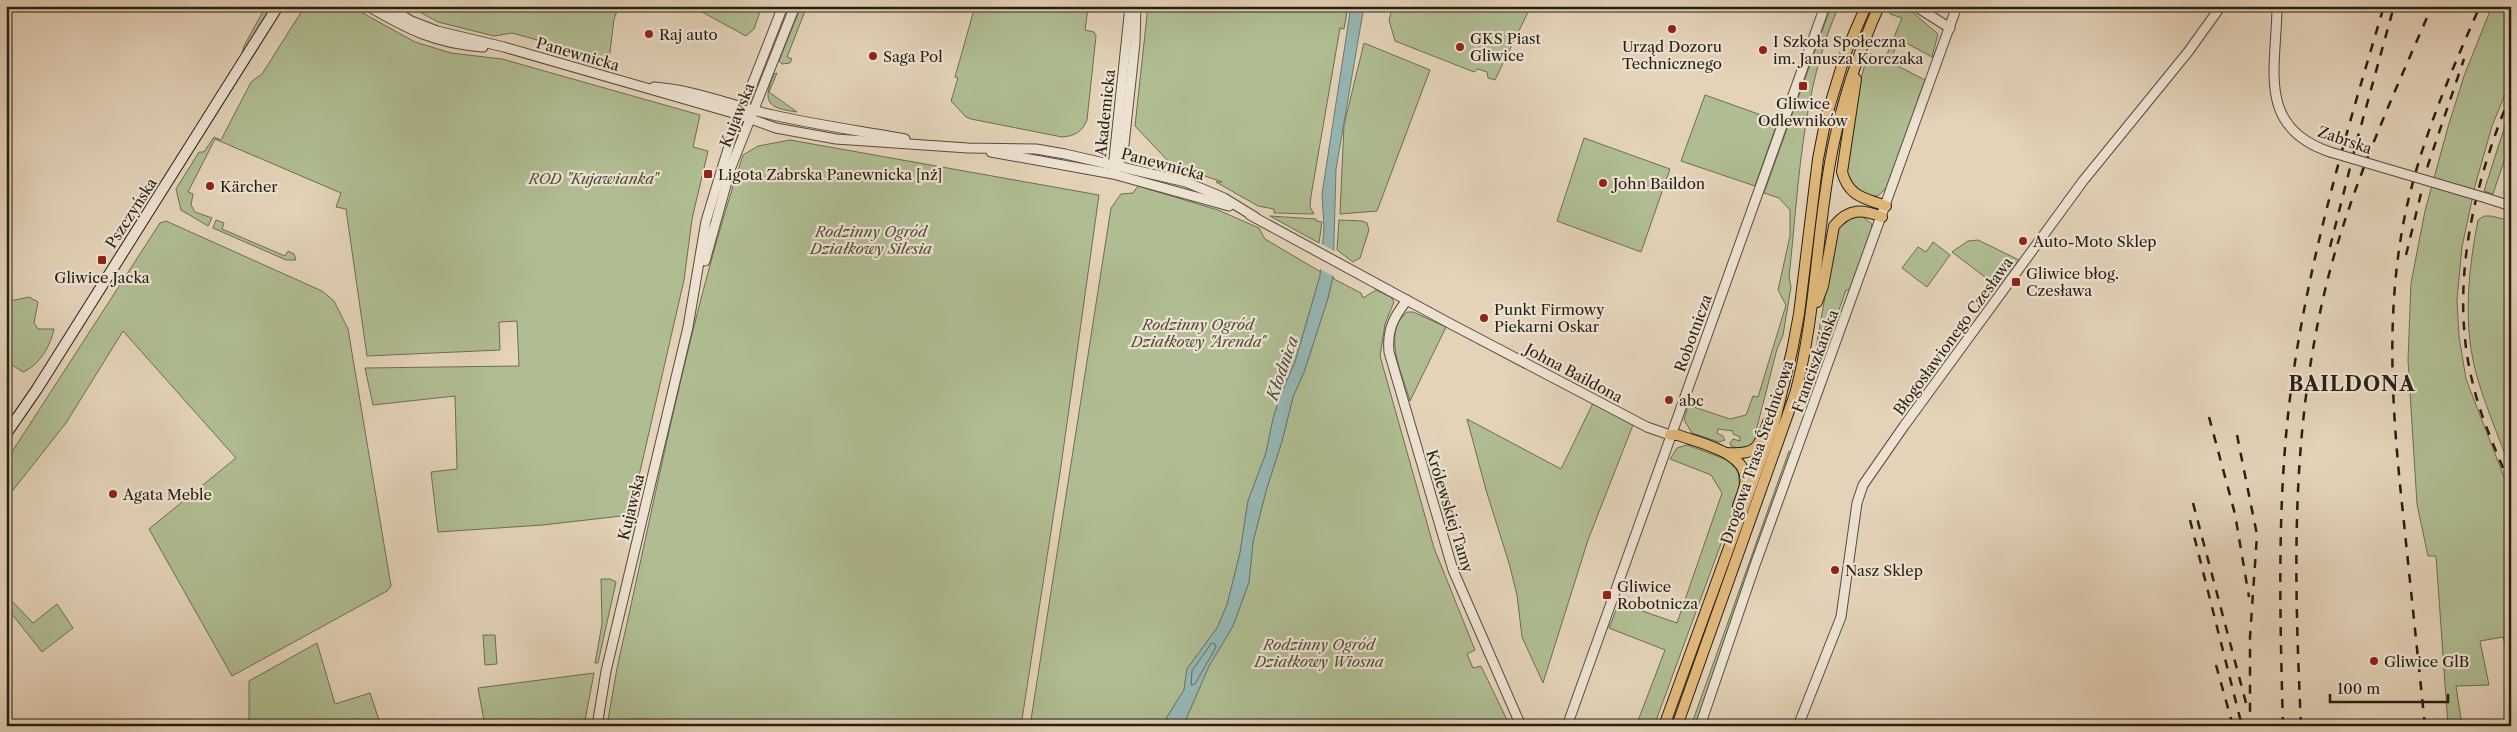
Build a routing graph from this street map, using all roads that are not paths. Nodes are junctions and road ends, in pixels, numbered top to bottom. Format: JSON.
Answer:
{"nodes":[{"id":1,"x":278,"y":6,"type":"edge"},
{"id":2,"x":368,"y":6,"type":"edge"},
{"id":3,"x":387,"y":6,"type":"edge"},
{"id":4,"x":783,"y":6,"type":"edge"},
{"id":5,"x":795,"y":6,"type":"edge"},
{"id":6,"x":1130,"y":6,"type":"edge"},
{"id":7,"x":1136,"y":6,"type":"edge"},
{"id":8,"x":1825,"y":6,"type":"edge"},
{"id":9,"x":1866,"y":6,"type":"edge"},
{"id":10,"x":1879,"y":6,"type":"edge"},
{"id":11,"x":1915,"y":6,"type":"edge"},
{"id":12,"x":1958,"y":6,"type":"edge"},
{"id":13,"x":2221,"y":6,"type":"edge"},
{"id":14,"x":2278,"y":6,"type":"edge"},
{"id":15,"x":1950,"y":28,"type":"junction"},
{"id":16,"x":510,"y":48,"type":"junction"},
{"id":17,"x":1859,"y":52,"type":"junction"},
{"id":18,"x":753,"y":83,"type":"junction"},
{"id":19,"x":639,"y":86,"type":"junction"},
{"id":20,"x":763,"y":87,"type":"junction"},
{"id":21,"x":724,"y":100,"type":"junction"},
{"id":22,"x":741,"y":111,"type":"junction"},
{"id":23,"x":752,"y":115,"type":"junction"},
{"id":24,"x":773,"y":115,"type":"junction"},
{"id":25,"x":922,"y":143,"type":"junction"},
{"id":26,"x":1114,"y":144,"type":"junction"},
{"id":27,"x":968,"y":148,"type":"junction"},
{"id":28,"x":1123,"y":154,"type":"junction"},
{"id":29,"x":1098,"y":161,"type":"junction"},
{"id":30,"x":1115,"y":168,"type":"junction"},
{"id":31,"x":1136,"y":169,"type":"junction"},
{"id":32,"x":2486,"y":198,"type":"junction"},
{"id":33,"x":2511,"y":198,"type":"edge"},
{"id":34,"x":1886,"y":206,"type":"junction"},
{"id":35,"x":2511,"y":206,"type":"edge"},
{"id":36,"x":1255,"y":217,"type":"junction"},
{"id":37,"x":1882,"y":217,"type":"junction"},
{"id":38,"x":1356,"y":272,"type":"joint"},
{"id":39,"x":694,"y":294,"type":"junction"},
{"id":40,"x":1406,"y":300,"type":"junction"},
{"id":41,"x":1811,"y":319,"type":"junction"},
{"id":42,"x":1784,"y":388,"type":"junction"},
{"id":43,"x":6,"y":434,"type":"edge"},
{"id":44,"x":1670,"y":435,"type":"junction"},
{"id":45,"x":1727,"y":453,"type":"junction"},
{"id":46,"x":1729,"y":548,"type":"junction"},
{"id":47,"x":597,"y":726,"type":"edge"},
{"id":48,"x":1521,"y":726,"type":"edge"},
{"id":49,"x":1567,"y":726,"type":"edge"},
{"id":50,"x":1664,"y":726,"type":"edge"},
{"id":51,"x":1677,"y":726,"type":"edge"},
{"id":52,"x":1700,"y":726,"type":"edge"},
{"id":53,"x":1798,"y":726,"type":"edge"}],
"edges":[{"from":1,"to":43,"type":"main road","name":"Pszczyńska"},
{"from":2,"to":16,"type":"street","name":"Panewnicka"},
{"from":3,"to":16,"type":"street","name":"Panewnicka"},
{"from":4,"to":18,"type":"street","name":"Kujawska"},
{"from":5,"to":20,"type":"street","name":"Kujawska"},
{"from":6,"to":26,"type":"street","name":"Akademicka"},
{"from":7,"to":28,"type":"street","name":"Akademicka"},
{"from":8,"to":44,"type":"street","name":"Robotnicza"},
{"from":9,"to":42,"type":"main road","name":"Drogowa Trasa Średnicowa"},
{"from":10,"to":17,"type":"main road","name":"Drogowa Trasa Średnicowa"},
{"from":11,"to":15,"type":"street"},
{"from":12,"to":15,"type":"street","name":"Franciszkańska"},
{"from":13,"to":53,"type":"street","name":"Błogosławionego Czesława"},
{"from":14,"to":32,"type":"street","name":"Zabrska","bridge":true},
{"from":15,"to":34,"type":"street","name":"Franciszkańska"},
{"from":16,"to":19,"type":"street","name":"Panewnicka"},
{"from":17,"to":34,"type":"main road"},
{"from":17,"to":41,"type":"main road","name":"Drogowa Trasa Średnicowa"},
{"from":18,"to":21,"type":"street"},
{"from":18,"to":22,"type":"street","name":"Kujawska"},
{"from":19,"to":21,"type":"street","name":"Panewnicka"},
{"from":19,"to":22,"type":"street","name":"Panewnicka"},
{"from":20,"to":23,"type":"street","name":"Kujawska"},
{"from":20,"to":24,"type":"street"},
{"from":21,"to":22,"type":"street","name":"Panewnicka"},
{"from":22,"to":23,"type":"street","name":"Panewnicka"},
{"from":22,"to":39,"type":"street","name":"Kujawska"},
{"from":23,"to":24,"type":"street","name":"Panewnicka"},
{"from":23,"to":25,"type":"street","name":"Panewnicka"},
{"from":23,"to":39,"type":"street","name":"Kujawska"},
{"from":24,"to":25,"type":"street","name":"Panewnicka"},
{"from":25,"to":27,"type":"street","name":"Panewnicka"},
{"from":26,"to":29,"type":"street"},
{"from":26,"to":30,"type":"street","name":"Akademicka"},
{"from":27,"to":29,"type":"street","name":"Panewnicka"},
{"from":27,"to":30,"type":"street","name":"Panewnicka"},
{"from":28,"to":30,"type":"street","name":"Akademicka"},
{"from":28,"to":31,"type":"street"},
{"from":29,"to":30,"type":"street","name":"Panewnicka"},
{"from":30,"to":31,"type":"street","name":"Panewnicka"},
{"from":30,"to":36,"type":"street","name":"Panewnicka"},
{"from":31,"to":36,"type":"street","name":"Panewnicka"},
{"from":32,"to":33,"type":"street","name":"Zabrska"},
{"from":32,"to":35,"type":"street","name":"Zabrska"},
{"from":34,"to":37,"type":"street","name":"Franciszkańska"},
{"from":36,"to":38,"type":"street","name":"Panewnicka"},
{"from":37,"to":41,"type":"main road"},
{"from":37,"to":52,"type":"street","name":"Franciszkańska"},
{"from":38,"to":40,"type":"street","name":"Johna Baildona"},
{"from":39,"to":47,"type":"street","name":"Kujawska"},
{"from":40,"to":44,"type":"street","name":"Johna Baildona"},
{"from":40,"to":48,"type":"street","name":"Królewskiej Tamy"},
{"from":41,"to":51,"type":"main road","name":"Drogowa Trasa Średnicowa"},
{"from":42,"to":45,"type":"main road"},
{"from":42,"to":46,"type":"main road","name":"Drogowa Trasa Średnicowa"},
{"from":44,"to":45,"type":"main road"},
{"from":44,"to":49,"type":"street","name":"Robotnicza"},
{"from":45,"to":46,"type":"main road"},
{"from":46,"to":50,"type":"main road","name":"Drogowa Trasa Średnicowa"}]}
